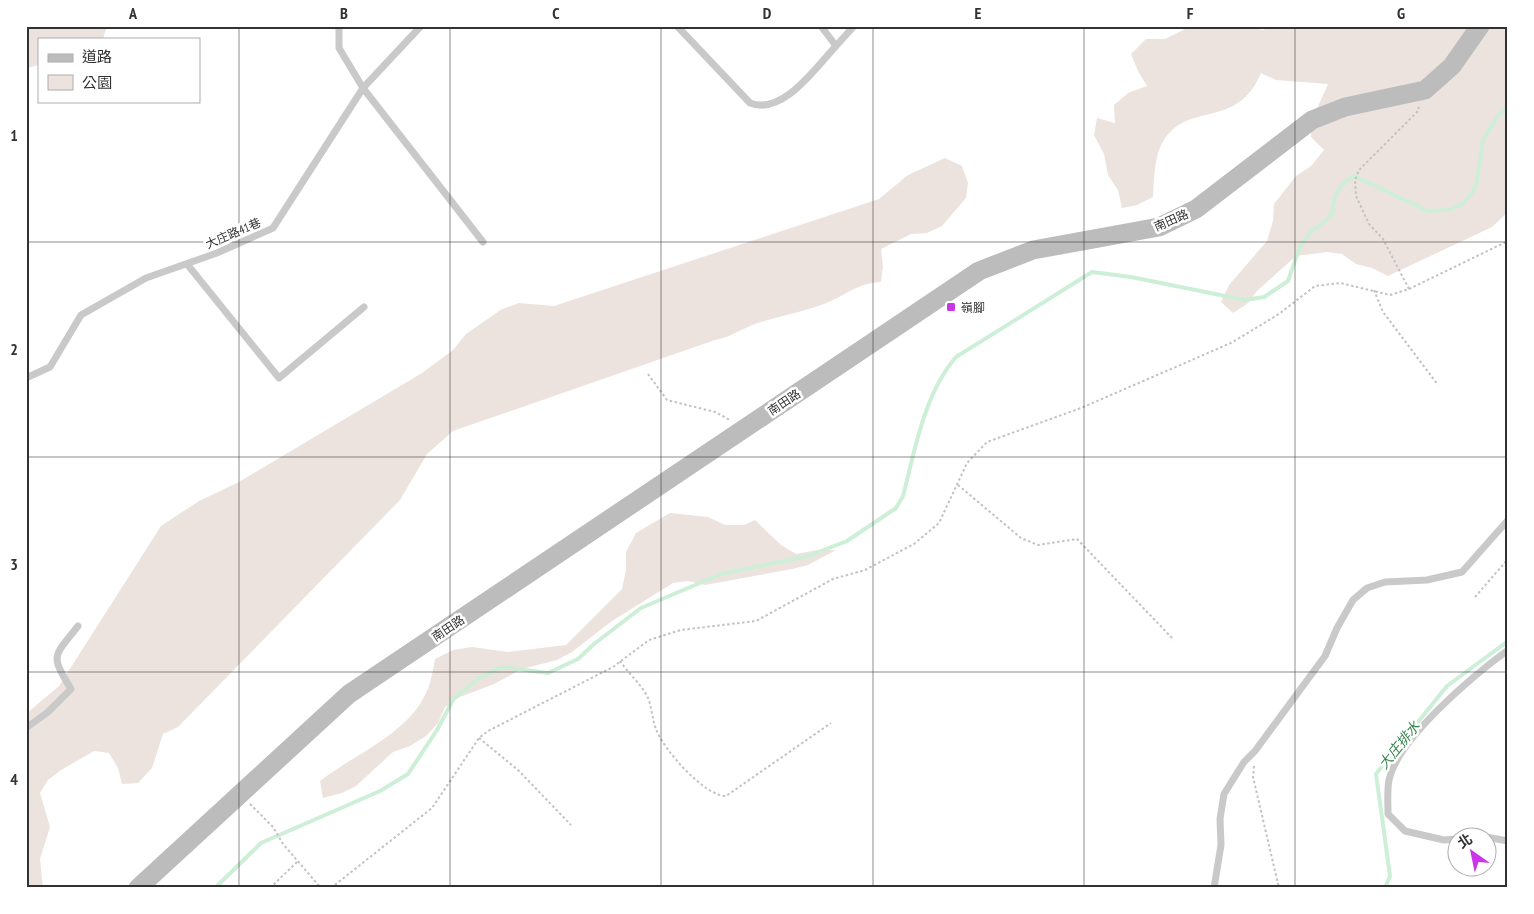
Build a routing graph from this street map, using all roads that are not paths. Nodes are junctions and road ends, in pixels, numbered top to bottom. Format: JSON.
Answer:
{"nodes":[{"id":1,"x":337,"y":26,"type":"edge"},
{"id":2,"x":421,"y":26,"type":"edge"},
{"id":3,"x":677,"y":26,"type":"edge"},
{"id":4,"x":821,"y":26,"type":"edge"},
{"id":5,"x":854,"y":26,"type":"edge"},
{"id":6,"x":1480,"y":26,"type":"edge"},
{"id":7,"x":836,"y":46,"type":"junction"},
{"id":8,"x":363,"y":88,"type":"junction"},
{"id":9,"x":482,"y":242,"type":"dead end"},
{"id":10,"x":187,"y":264,"type":"junction"},
{"id":11,"x":364,"y":307,"type":"dead end"},
{"id":12,"x":26,"y":378,"type":"edge"},
{"id":13,"x":1508,"y":520,"type":"edge"},
{"id":14,"x":78,"y":626,"type":"dead end"},
{"id":15,"x":1508,"y":650,"type":"edge"},
{"id":16,"x":26,"y":728,"type":"edge"},
{"id":17,"x":1446,"y":840,"type":"edge"},
{"id":18,"x":138,"y":888,"type":"edge"},
{"id":19,"x":1214,"y":888,"type":"edge"}],
"edges":[{"from":1,"to":8,"type":"lane"},
{"from":2,"to":8,"type":"lane","name":"大庄路41巷"},
{"from":3,"to":7,"type":"lane"},
{"from":4,"to":7,"type":"lane"},
{"from":5,"to":7,"type":"lane"},
{"from":6,"to":18,"type":"main road","name":"南田路"},
{"from":8,"to":9,"type":"lane"},
{"from":8,"to":10,"type":"lane","name":"大庄路41巷"},
{"from":10,"to":11,"type":"lane"},
{"from":10,"to":12,"type":"lane","name":"大庄路41巷"},
{"from":13,"to":19,"type":"lane"},
{"from":14,"to":16,"type":"lane"},
{"from":15,"to":17,"type":"lane"}]}
